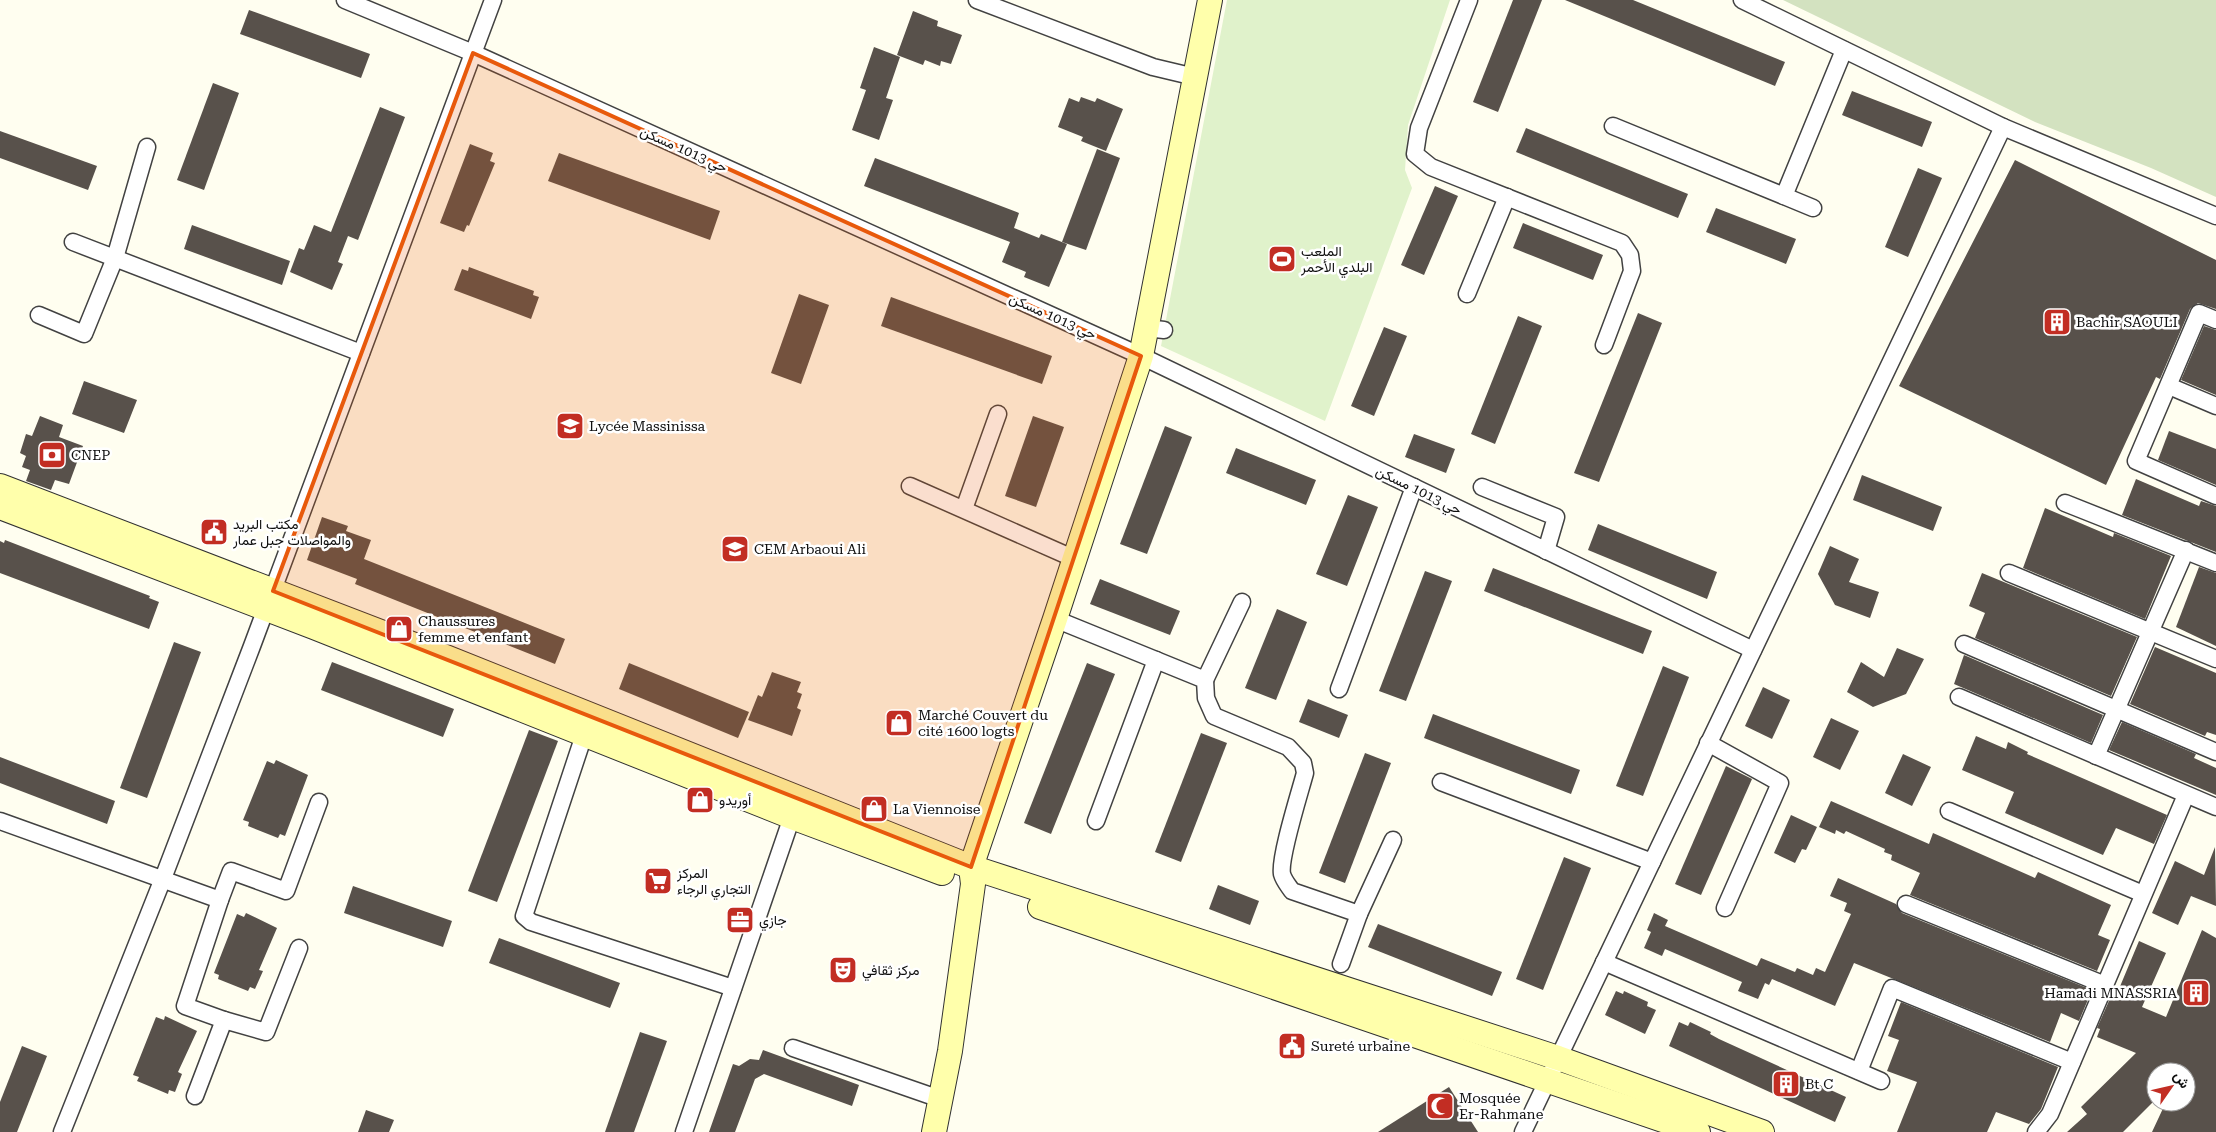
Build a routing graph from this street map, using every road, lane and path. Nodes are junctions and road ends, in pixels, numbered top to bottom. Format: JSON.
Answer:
{"nodes":[{"id":1,"x":345,"y":0,"type":"edge"},
{"id":2,"x":493,"y":0,"type":"edge"},
{"id":3,"x":977,"y":0,"type":"edge"},
{"id":4,"x":1210,"y":0,"type":"edge"},
{"id":5,"x":1469,"y":0,"type":"edge"},
{"id":6,"x":1742,"y":0,"type":"edge"},
{"id":7,"x":1844,"y":50,"type":"junction"},
{"id":8,"x":473,"y":53,"type":"junction"},
{"id":9,"x":1195,"y":77,"type":"junction"},
{"id":10,"x":1613,"y":126,"type":"dead end"},
{"id":11,"x":2003,"y":127,"type":"junction"},
{"id":12,"x":147,"y":146,"type":"dead end"},
{"id":13,"x":1784,"y":196,"type":"junction"},
{"id":14,"x":1507,"y":197,"type":"junction"},
{"id":15,"x":1813,"y":208,"type":"dead end"},
{"id":16,"x":2216,"y":216,"type":"edge"},
{"id":17,"x":73,"y":242,"type":"dead end"},
{"id":18,"x":115,"y":258,"type":"junction"},
{"id":19,"x":1467,"y":294,"type":"dead end"},
{"id":20,"x":39,"y":315,"type":"dead end"},
{"id":21,"x":2216,"y":320,"type":"edge"},
{"id":22,"x":1604,"y":345,"type":"dead end"},
{"id":23,"x":361,"y":353,"type":"junction"},
{"id":24,"x":1140,"y":356,"type":"junction"},
{"id":25,"x":2169,"y":386,"type":"junction"},
{"id":26,"x":2216,"y":406,"type":"edge"},
{"id":27,"x":998,"y":414,"type":"dead end"},
{"id":28,"x":0,"y":486,"type":"edge"},
{"id":29,"x":910,"y":486,"type":"dead end"},
{"id":30,"x":1414,"y":487,"type":"junction"},
{"id":31,"x":1482,"y":487,"type":"dead end"},
{"id":32,"x":2216,"y":496,"type":"edge"},
{"id":33,"x":2065,"y":503,"type":"dead end"},
{"id":34,"x":0,"y":507,"type":"edge"},
{"id":35,"x":964,"y":510,"type":"junction"},
{"id":36,"x":2186,"y":550,"type":"junction"},
{"id":37,"x":1546,"y":551,"type":"junction"},
{"id":38,"x":1074,"y":559,"type":"junction"},
{"id":39,"x":2216,"y":563,"type":"edge"},
{"id":40,"x":2009,"y":573,"type":"dead end"},
{"id":41,"x":269,"y":600,"type":"junction"},
{"id":42,"x":1242,"y":602,"type":"dead end"},
{"id":43,"x":1055,"y":619,"type":"junction"},
{"id":44,"x":2150,"y":631,"type":"junction"},
{"id":45,"x":1964,"y":644,"type":"dead end"},
{"id":46,"x":1753,"y":650,"type":"junction"},
{"id":47,"x":2216,"y":659,"type":"edge"},
{"id":48,"x":1156,"y":660,"type":"junction"},
{"id":49,"x":1205,"y":680,"type":"junction"},
{"id":50,"x":1339,"y":689,"type":"dead end"},
{"id":51,"x":1959,"y":697,"type":"dead end"},
{"id":52,"x":2116,"y":709,"type":"junction"},
{"id":53,"x":584,"y":735,"type":"junction"},
{"id":54,"x":1708,"y":743,"type":"junction"},
{"id":55,"x":2216,"y":752,"type":"edge"},
{"id":56,"x":2096,"y":756,"type":"junction"},
{"id":57,"x":1440,"y":782,"type":"dead end"},
{"id":58,"x":2186,"y":794,"type":"junction"},
{"id":59,"x":319,"y":802,"type":"dead end"},
{"id":60,"x":2216,"y":807,"type":"edge"},
{"id":61,"x":795,"y":808,"type":"junction"},
{"id":62,"x":1949,"y":811,"type":"dead end"},
{"id":63,"x":0,"y":821,"type":"edge"},
{"id":64,"x":1096,"y":821,"type":"dead end"},
{"id":65,"x":1393,"y":840,"type":"dead end"},
{"id":66,"x":1652,"y":862,"type":"junction"},
{"id":67,"x":972,"y":876,"type":"junction"},
{"id":68,"x":162,"y":881,"type":"junction"},
{"id":69,"x":2144,"y":894,"type":"junction"},
{"id":70,"x":220,"y":900,"type":"junction"},
{"id":71,"x":1906,"y":904,"type":"dead end"},
{"id":72,"x":1725,"y":908,"type":"dead end"},
{"id":73,"x":1359,"y":914,"type":"junction"},
{"id":74,"x":299,"y":948,"type":"dead end"},
{"id":75,"x":1604,"y":962,"type":"junction"},
{"id":76,"x":1340,"y":964,"type":"dead end"},
{"id":77,"x":2105,"y":984,"type":"junction"},
{"id":78,"x":733,"y":988,"type":"junction"},
{"id":79,"x":224,"y":1020,"type":"junction"},
{"id":80,"x":792,"y":1048,"type":"dead end"},
{"id":81,"x":1558,"y":1058,"type":"junction"},
{"id":82,"x":2072,"y":1062,"type":"junction"},
{"id":83,"x":1859,"y":1071,"type":"junction"},
{"id":84,"x":1548,"y":1079,"type":"junction"},
{"id":85,"x":1881,"y":1081,"type":"dead end"},
{"id":86,"x":195,"y":1096,"type":"dead end"},
{"id":87,"x":940,"y":1099,"type":"junction"},
{"id":88,"x":62,"y":1132,"type":"edge"},
{"id":89,"x":684,"y":1132,"type":"edge"},
{"id":90,"x":934,"y":1132,"type":"edge"},
{"id":91,"x":1523,"y":1132,"type":"edge"},
{"id":92,"x":1698,"y":1132,"type":"edge"},
{"id":93,"x":1762,"y":1132,"type":"edge"},
{"id":94,"x":2036,"y":1132,"type":"edge"}],
"edges":[{"from":1,"to":8,"type":"street","name":"حي 1013 مسكن"},
{"from":2,"to":8,"type":"street"},
{"from":3,"to":9,"type":"street"},
{"from":4,"to":9,"type":"main road"},
{"from":5,"to":14,"type":"street"},
{"from":6,"to":7,"type":"street"},
{"from":7,"to":11,"type":"street"},
{"from":7,"to":13,"type":"street"},
{"from":8,"to":23,"type":"street"},
{"from":8,"to":24,"type":"street","name":"حي 1013 مسكن"},
{"from":9,"to":24,"type":"main road"},
{"from":10,"to":13,"type":"street"},
{"from":11,"to":16,"type":"street"},
{"from":11,"to":46,"type":"street"},
{"from":12,"to":18,"type":"street"},
{"from":13,"to":15,"type":"street"},
{"from":14,"to":19,"type":"street"},
{"from":14,"to":22,"type":"street"},
{"from":17,"to":18,"type":"street"},
{"from":18,"to":20,"type":"street"},
{"from":18,"to":23,"type":"street"},
{"from":21,"to":25,"type":"street"},
{"from":23,"to":41,"type":"street"},
{"from":24,"to":30,"type":"street","name":"حي 1013 مسكن"},
{"from":24,"to":38,"type":"main road"},
{"from":25,"to":26,"type":"street"},
{"from":25,"to":32,"type":"street"},
{"from":27,"to":35,"type":"street"},
{"from":28,"to":41,"type":"main road"},
{"from":29,"to":35,"type":"street"},
{"from":30,"to":37,"type":"street","name":"حي 1013 مسكن"},
{"from":30,"to":50,"type":"street"},
{"from":31,"to":37,"type":"street"},
{"from":33,"to":36,"type":"street"},
{"from":34,"to":41,"type":"main road"},
{"from":35,"to":38,"type":"street"},
{"from":36,"to":39,"type":"street"},
{"from":36,"to":44,"type":"street"},
{"from":37,"to":46,"type":"street","name":"حي 1013 مسكن"},
{"from":38,"to":43,"type":"main road"},
{"from":40,"to":44,"type":"street"},
{"from":41,"to":53,"type":"main road"},
{"from":41,"to":61,"type":"main road"},
{"from":41,"to":68,"type":"street"},
{"from":42,"to":49,"type":"street"},
{"from":43,"to":48,"type":"street"},
{"from":43,"to":67,"type":"main road"},
{"from":44,"to":47,"type":"street"},
{"from":44,"to":52,"type":"street"},
{"from":45,"to":52,"type":"street"},
{"from":46,"to":54,"type":"street"},
{"from":48,"to":49,"type":"street"},
{"from":48,"to":64,"type":"street"},
{"from":49,"to":73,"type":"street"},
{"from":51,"to":56,"type":"street"},
{"from":52,"to":55,"type":"street"},
{"from":52,"to":56,"type":"street"},
{"from":53,"to":61,"type":"main road"},
{"from":53,"to":78,"type":"street"},
{"from":54,"to":66,"type":"street"},
{"from":54,"to":72,"type":"street"},
{"from":56,"to":58,"type":"street"},
{"from":57,"to":66,"type":"street"},
{"from":58,"to":60,"type":"street"},
{"from":58,"to":69,"type":"street"},
{"from":59,"to":70,"type":"street"},
{"from":61,"to":67,"type":"main road"},
{"from":61,"to":78,"type":"street"},
{"from":62,"to":69,"type":"street"},
{"from":63,"to":68,"type":"street"},
{"from":65,"to":73,"type":"street"},
{"from":66,"to":75,"type":"street"},
{"from":67,"to":81,"type":"main road"},
{"from":67,"to":84,"type":"main road"},
{"from":67,"to":87,"type":"main road"},
{"from":68,"to":70,"type":"street"},
{"from":68,"to":88,"type":"street"},
{"from":69,"to":77,"type":"street"},
{"from":70,"to":79,"type":"street"},
{"from":71,"to":77,"type":"street"},
{"from":73,"to":76,"type":"street"},
{"from":74,"to":79,"type":"street"},
{"from":75,"to":81,"type":"street"},
{"from":75,"to":83,"type":"street"},
{"from":77,"to":82,"type":"street"},
{"from":78,"to":89,"type":"street"},
{"from":79,"to":86,"type":"street"},
{"from":80,"to":87,"type":"street"},
{"from":81,"to":84,"type":"street"},
{"from":81,"to":93,"type":"main road"},
{"from":82,"to":83,"type":"street"},
{"from":82,"to":94,"type":"street"},
{"from":83,"to":85,"type":"street"},
{"from":84,"to":91,"type":"street"},
{"from":84,"to":92,"type":"main road"},
{"from":87,"to":90,"type":"main road"}]}
